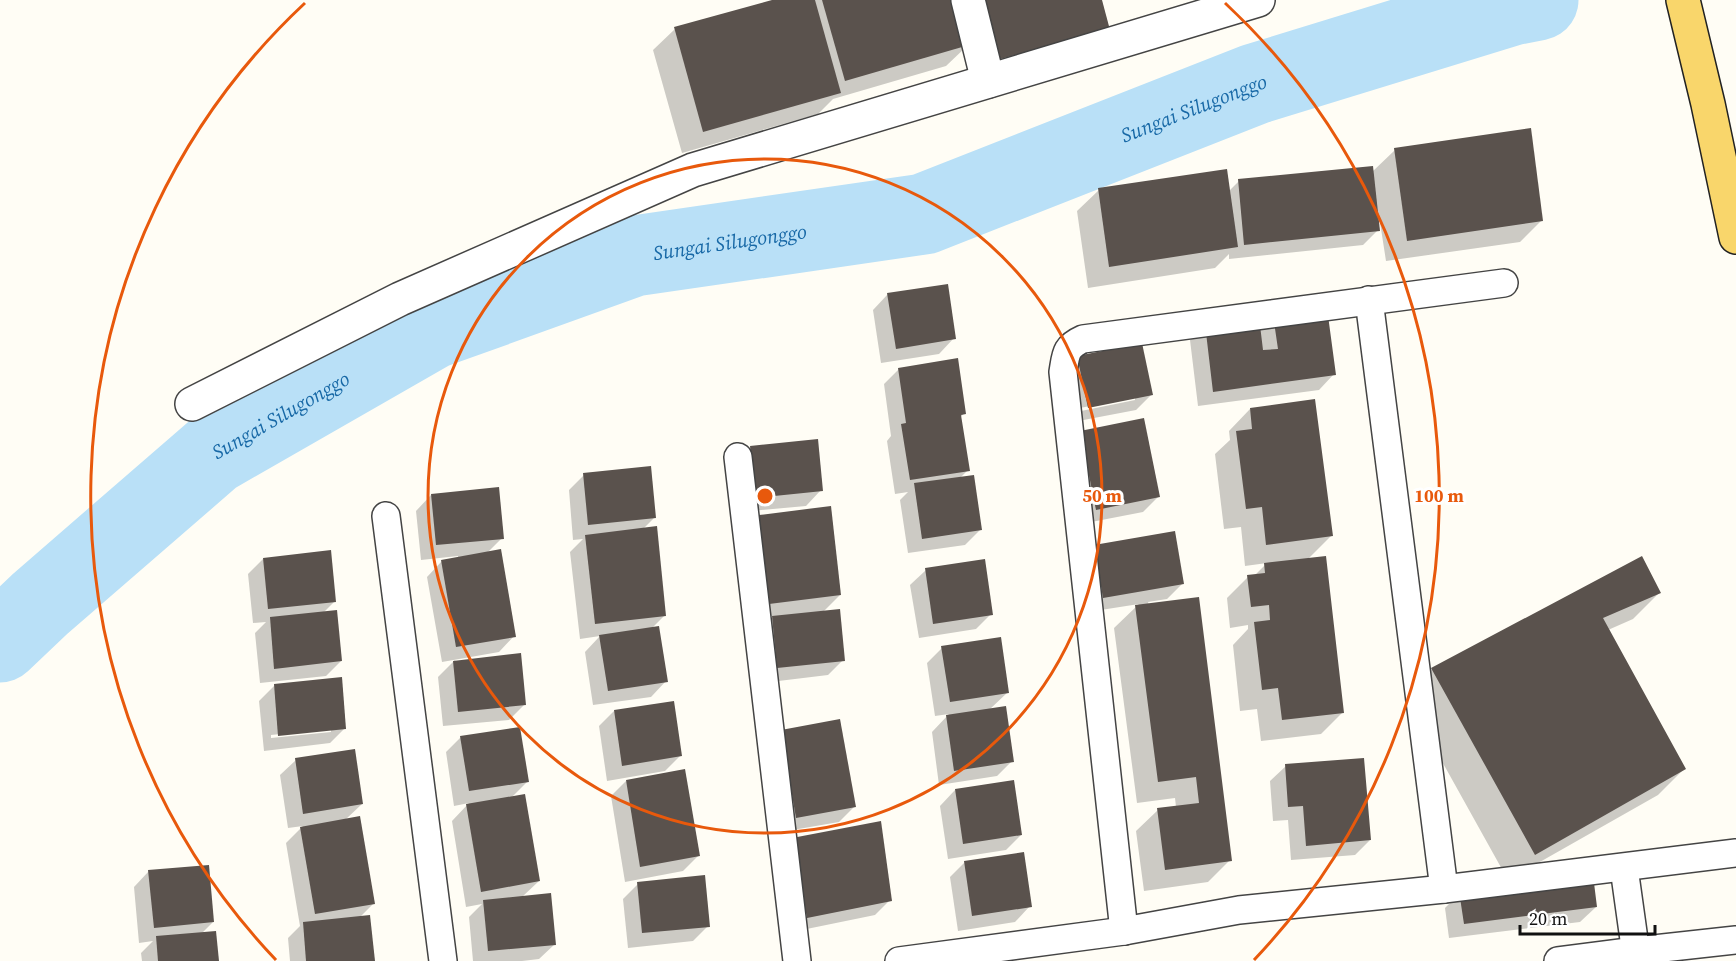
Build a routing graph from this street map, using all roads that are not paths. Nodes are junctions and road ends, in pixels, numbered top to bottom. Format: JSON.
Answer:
{"nodes":[{"id":1,"x":968,"y":0,"type":"edge"},
{"id":2,"x":1683,"y":0,"type":"edge"},
{"id":3,"x":1251,"y":1,"type":"edge"},
{"id":4,"x":988,"y":81,"type":"junction"},
{"id":5,"x":1736,"y":237,"type":"edge"},
{"id":6,"x":1504,"y":283,"type":"dead end"},
{"id":7,"x":1369,"y":300,"type":"junction"},
{"id":8,"x":192,"y":404,"type":"dead end"},
{"id":9,"x":738,"y":457,"type":"dead end"},
{"id":10,"x":386,"y":516,"type":"dead end"},
{"id":11,"x":1736,"y":853,"type":"edge"},
{"id":12,"x":1624,"y":868,"type":"junction"},
{"id":13,"x":1444,"y":889,"type":"junction"},
{"id":14,"x":1124,"y":931,"type":"junction"},
{"id":15,"x":1736,"y":940,"type":"edge"},
{"id":16,"x":1637,"y":956,"type":"edge"},
{"id":17,"x":443,"y":961,"type":"edge"},
{"id":18,"x":797,"y":961,"type":"edge"},
{"id":19,"x":899,"y":961,"type":"edge"},
{"id":20,"x":1558,"y":961,"type":"edge"}],
"edges":[{"from":1,"to":4,"type":"street"},
{"from":2,"to":5,"type":"main road"},
{"from":3,"to":4,"type":"street"},
{"from":4,"to":8,"type":"street"},
{"from":6,"to":7,"type":"lane"},
{"from":7,"to":13,"type":"lane"},
{"from":7,"to":14,"type":"lane"},
{"from":9,"to":18,"type":"lane"},
{"from":10,"to":17,"type":"lane"},
{"from":11,"to":12,"type":"lane"},
{"from":12,"to":13,"type":"lane"},
{"from":12,"to":16,"type":"lane"},
{"from":13,"to":14,"type":"lane"},
{"from":14,"to":19,"type":"lane"},
{"from":15,"to":16,"type":"lane"},
{"from":16,"to":20,"type":"lane"}]}
